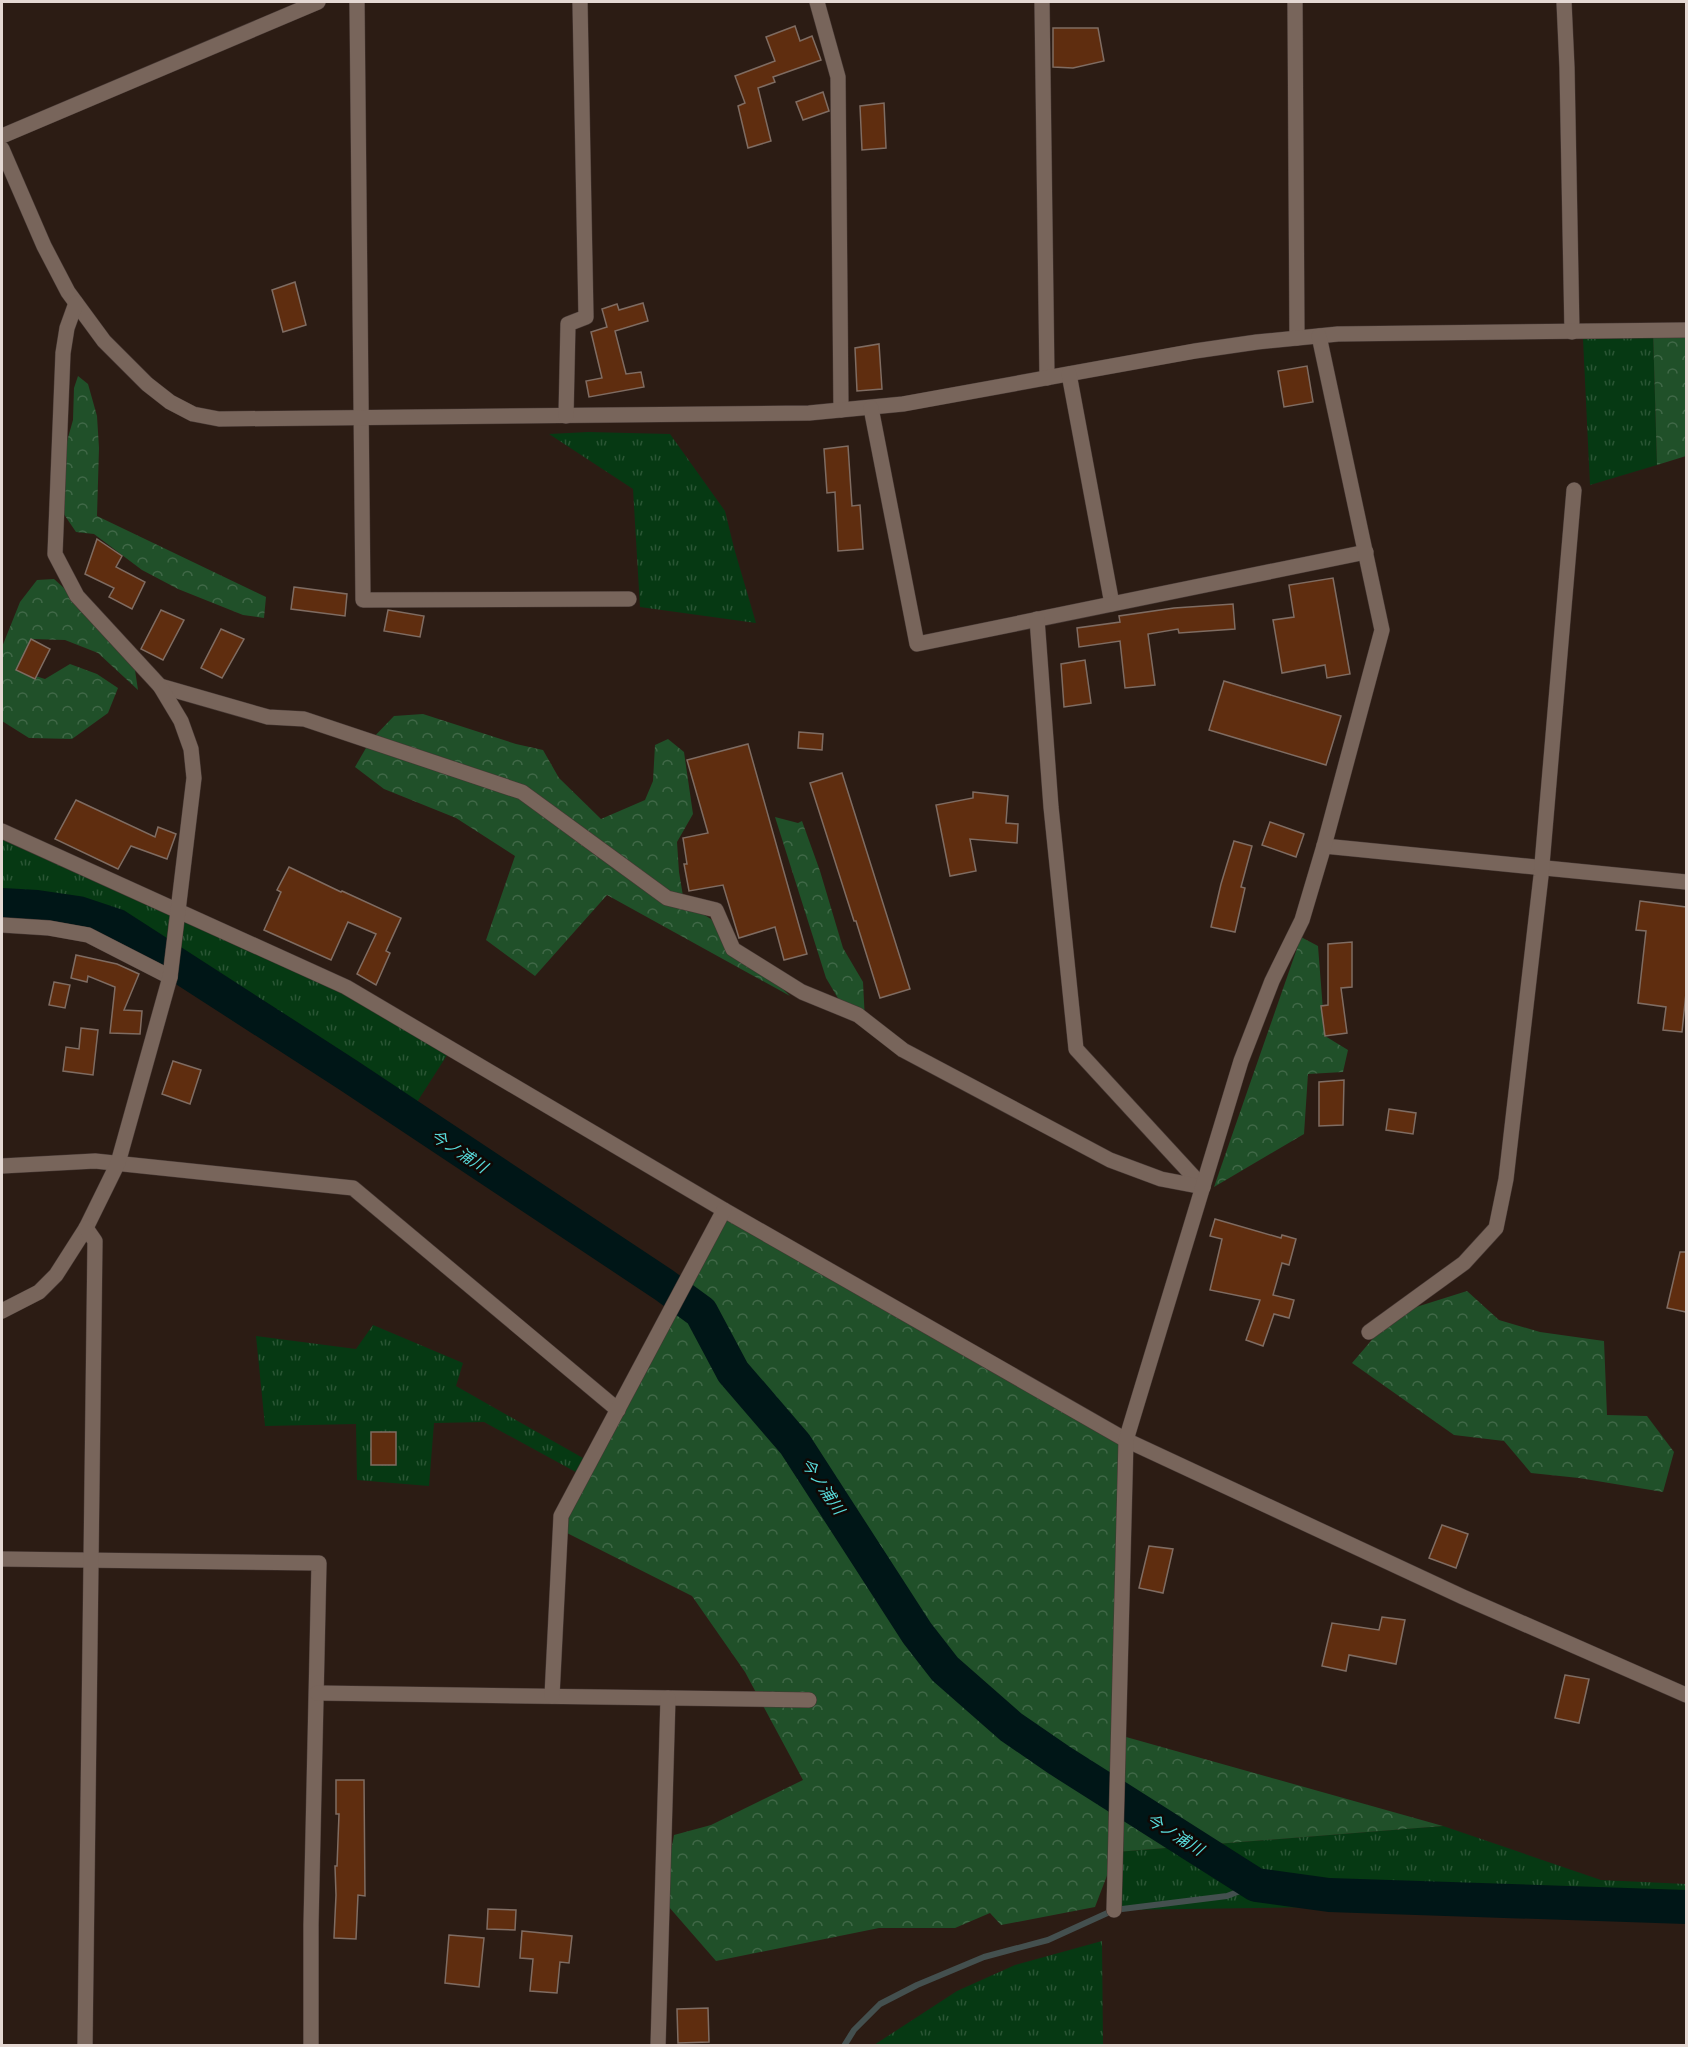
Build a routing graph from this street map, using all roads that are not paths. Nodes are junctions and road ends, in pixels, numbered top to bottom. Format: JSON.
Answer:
{"nodes":[{"id":1,"x":318,"y":2,"type":"edge"},
{"id":2,"x":357,"y":2,"type":"edge"},
{"id":3,"x":580,"y":2,"type":"edge"},
{"id":4,"x":817,"y":2,"type":"edge"},
{"id":5,"x":1042,"y":2,"type":"edge"},
{"id":6,"x":1294,"y":2,"type":"edge"},
{"id":7,"x":1564,"y":2,"type":"edge"},
{"id":8,"x":2,"y":136,"type":"edge"},
{"id":9,"x":2,"y":149,"type":"edge"},
{"id":10,"x":76,"y":303,"type":"junction"},
{"id":11,"x":1686,"y":330,"type":"edge"},
{"id":12,"x":1572,"y":332,"type":"junction"},
{"id":13,"x":1319,"y":336,"type":"junction"},
{"id":14,"x":1297,"y":338,"type":"junction"},
{"id":15,"x":1069,"y":374,"type":"junction"},
{"id":16,"x":1047,"y":378,"type":"junction"},
{"id":17,"x":871,"y":408,"type":"junction"},
{"id":18,"x":842,"y":410,"type":"junction"},
{"id":19,"x":566,"y":416,"type":"junction"},
{"id":20,"x":362,"y":419,"type":"junction"},
{"id":21,"x":1574,"y":490,"type":"dead end"},
{"id":22,"x":1366,"y":552,"type":"junction"},
{"id":23,"x":629,"y":599,"type":"dead end"},
{"id":24,"x":1112,"y":604,"type":"junction"},
{"id":25,"x":1037,"y":619,"type":"junction"},
{"id":26,"x":160,"y":686,"type":"junction"},
{"id":27,"x":2,"y":831,"type":"edge"},
{"id":28,"x":1324,"y":846,"type":"junction"},
{"id":29,"x":1542,"y":868,"type":"junction"},
{"id":30,"x":1686,"y":882,"type":"edge"},
{"id":31,"x":177,"y":911,"type":"junction"},
{"id":32,"x":2,"y":925,"type":"edge"},
{"id":33,"x":170,"y":977,"type":"junction"},
{"id":34,"x":118,"y":1162,"type":"junction"},
{"id":35,"x":2,"y":1166,"type":"edge"},
{"id":36,"x":1203,"y":1186,"type":"junction"},
{"id":37,"x":724,"y":1210,"type":"junction"},
{"id":38,"x":86,"y":1228,"type":"junction"},
{"id":39,"x":2,"y":1311,"type":"edge"},
{"id":40,"x":1369,"y":1332,"type":"dead end"},
{"id":41,"x":618,"y":1410,"type":"junction"},
{"id":42,"x":1126,"y":1440,"type":"junction"},
{"id":43,"x":2,"y":1559,"type":"edge"},
{"id":44,"x":90,"y":1560,"type":"junction"},
{"id":45,"x":317,"y":1693,"type":"junction"},
{"id":46,"x":1686,"y":1695,"type":"edge"},
{"id":47,"x":552,"y":1696,"type":"junction"},
{"id":48,"x":668,"y":1698,"type":"junction"},
{"id":49,"x":809,"y":1700,"type":"dead end"},
{"id":50,"x":1114,"y":1910,"type":"dead end"},
{"id":51,"x":85,"y":2046,"type":"edge"},
{"id":52,"x":311,"y":2046,"type":"edge"},
{"id":53,"x":658,"y":2046,"type":"edge"}],
"edges":[{"from":1,"to":8,"type":"street"},
{"from":2,"to":20,"type":"street"},
{"from":3,"to":19,"type":"street"},
{"from":4,"to":18,"type":"street"},
{"from":5,"to":16,"type":"street"},
{"from":6,"to":14,"type":"street"},
{"from":7,"to":12,"type":"street"},
{"from":9,"to":10,"type":"street"},
{"from":10,"to":20,"type":"street"},
{"from":10,"to":26,"type":"street"},
{"from":11,"to":12,"type":"street"},
{"from":12,"to":13,"type":"street"},
{"from":13,"to":14,"type":"street"},
{"from":13,"to":22,"type":"street"},
{"from":14,"to":15,"type":"street"},
{"from":15,"to":16,"type":"street"},
{"from":15,"to":24,"type":"street"},
{"from":16,"to":17,"type":"street"},
{"from":17,"to":18,"type":"street"},
{"from":17,"to":25,"type":"street"},
{"from":18,"to":19,"type":"street"},
{"from":19,"to":20,"type":"street"},
{"from":20,"to":23,"type":"street"},
{"from":21,"to":29,"type":"street"},
{"from":22,"to":24,"type":"street"},
{"from":22,"to":28,"type":"street"},
{"from":24,"to":25,"type":"street"},
{"from":25,"to":36,"type":"street"},
{"from":26,"to":31,"type":"street"},
{"from":26,"to":36,"type":"street"},
{"from":27,"to":31,"type":"street"},
{"from":28,"to":29,"type":"street"},
{"from":28,"to":36,"type":"street"},
{"from":29,"to":30,"type":"street"},
{"from":29,"to":40,"type":"street"},
{"from":31,"to":33,"type":"street"},
{"from":31,"to":37,"type":"street"},
{"from":32,"to":33,"type":"street"},
{"from":33,"to":34,"type":"street"},
{"from":34,"to":35,"type":"street"},
{"from":34,"to":38,"type":"street"},
{"from":34,"to":41,"type":"street"},
{"from":36,"to":42,"type":"street"},
{"from":37,"to":41,"type":"street"},
{"from":37,"to":42,"type":"street"},
{"from":38,"to":39,"type":"street"},
{"from":38,"to":44,"type":"street"},
{"from":41,"to":47,"type":"street"},
{"from":42,"to":46,"type":"street"},
{"from":42,"to":50,"type":"street"},
{"from":43,"to":44,"type":"street"},
{"from":44,"to":45,"type":"street"},
{"from":44,"to":51,"type":"street"},
{"from":45,"to":47,"type":"street"},
{"from":45,"to":52,"type":"street"},
{"from":47,"to":48,"type":"street"},
{"from":48,"to":49,"type":"street"},
{"from":48,"to":53,"type":"street"}]}
